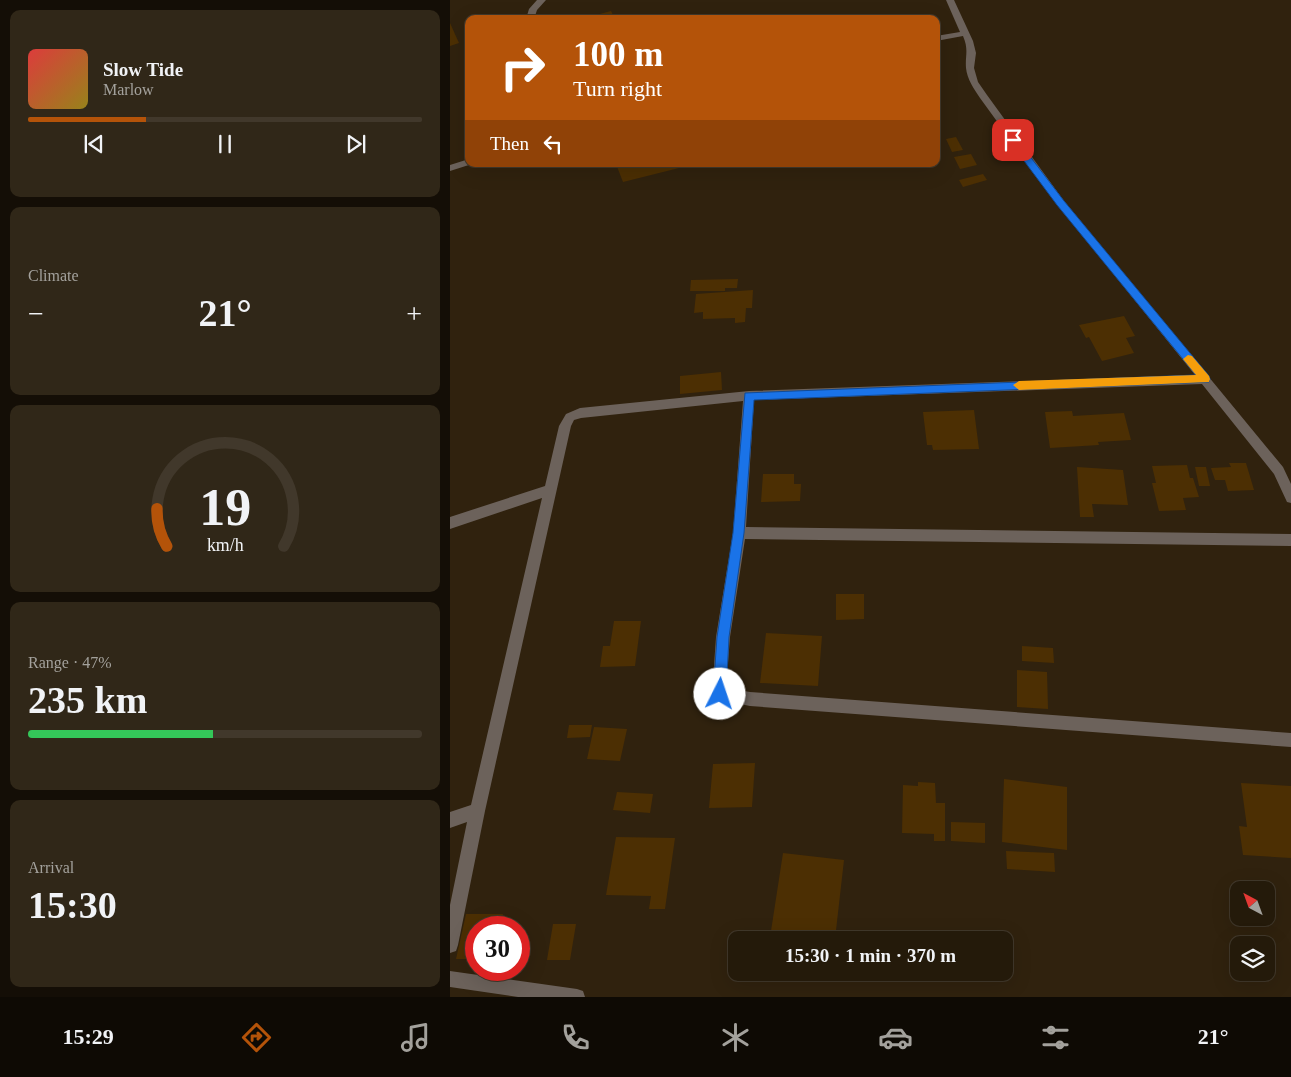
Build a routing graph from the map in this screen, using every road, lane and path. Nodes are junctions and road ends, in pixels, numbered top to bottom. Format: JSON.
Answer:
{"nodes":[{"id":1,"x":542,"y":0,"type":"edge"},
{"id":2,"x":950,"y":0,"type":"edge"},
{"id":3,"x":531,"y":15,"type":"edge"},
{"id":4,"x":966,"y":33,"type":"junction"},
{"id":5,"x":940,"y":38,"type":"edge"},
{"id":6,"x":465,"y":163,"type":"edge"},
{"id":7,"x":450,"y":168,"type":"edge"},
{"id":8,"x":1205,"y":379,"type":"junction"},
{"id":9,"x":749,"y":396,"type":"junction"},
{"id":10,"x":552,"y":489,"type":"junction"},
{"id":11,"x":1291,"y":498,"type":"edge"},
{"id":12,"x":450,"y":523,"type":"edge"},
{"id":13,"x":739,"y":533,"type":"junction"},
{"id":14,"x":1291,"y":540,"type":"edge"},
{"id":15,"x":1291,"y":740,"type":"edge"},
{"id":16,"x":477,"y":811,"type":"junction"},
{"id":17,"x":450,"y":820,"type":"edge"},
{"id":18,"x":450,"y":945,"type":"edge"},
{"id":19,"x":450,"y":979,"type":"edge"},
{"id":20,"x":577,"y":997,"type":"edge"}],
"edges":[{"from":1,"to":3,"type":"street"},
{"from":2,"to":4,"type":"street"},
{"from":4,"to":5,"type":"street"},
{"from":4,"to":8,"type":"street"},
{"from":6,"to":7,"type":"street"},
{"from":8,"to":9,"type":"street"},
{"from":8,"to":11,"type":"street"},
{"from":9,"to":10,"type":"street"},
{"from":9,"to":13,"type":"street"},
{"from":10,"to":12,"type":"street"},
{"from":10,"to":16,"type":"street"},
{"from":13,"to":14,"type":"street"},
{"from":13,"to":15,"type":"street"},
{"from":16,"to":17,"type":"street"},
{"from":16,"to":18,"type":"street"},
{"from":19,"to":20,"type":"street"}]}
